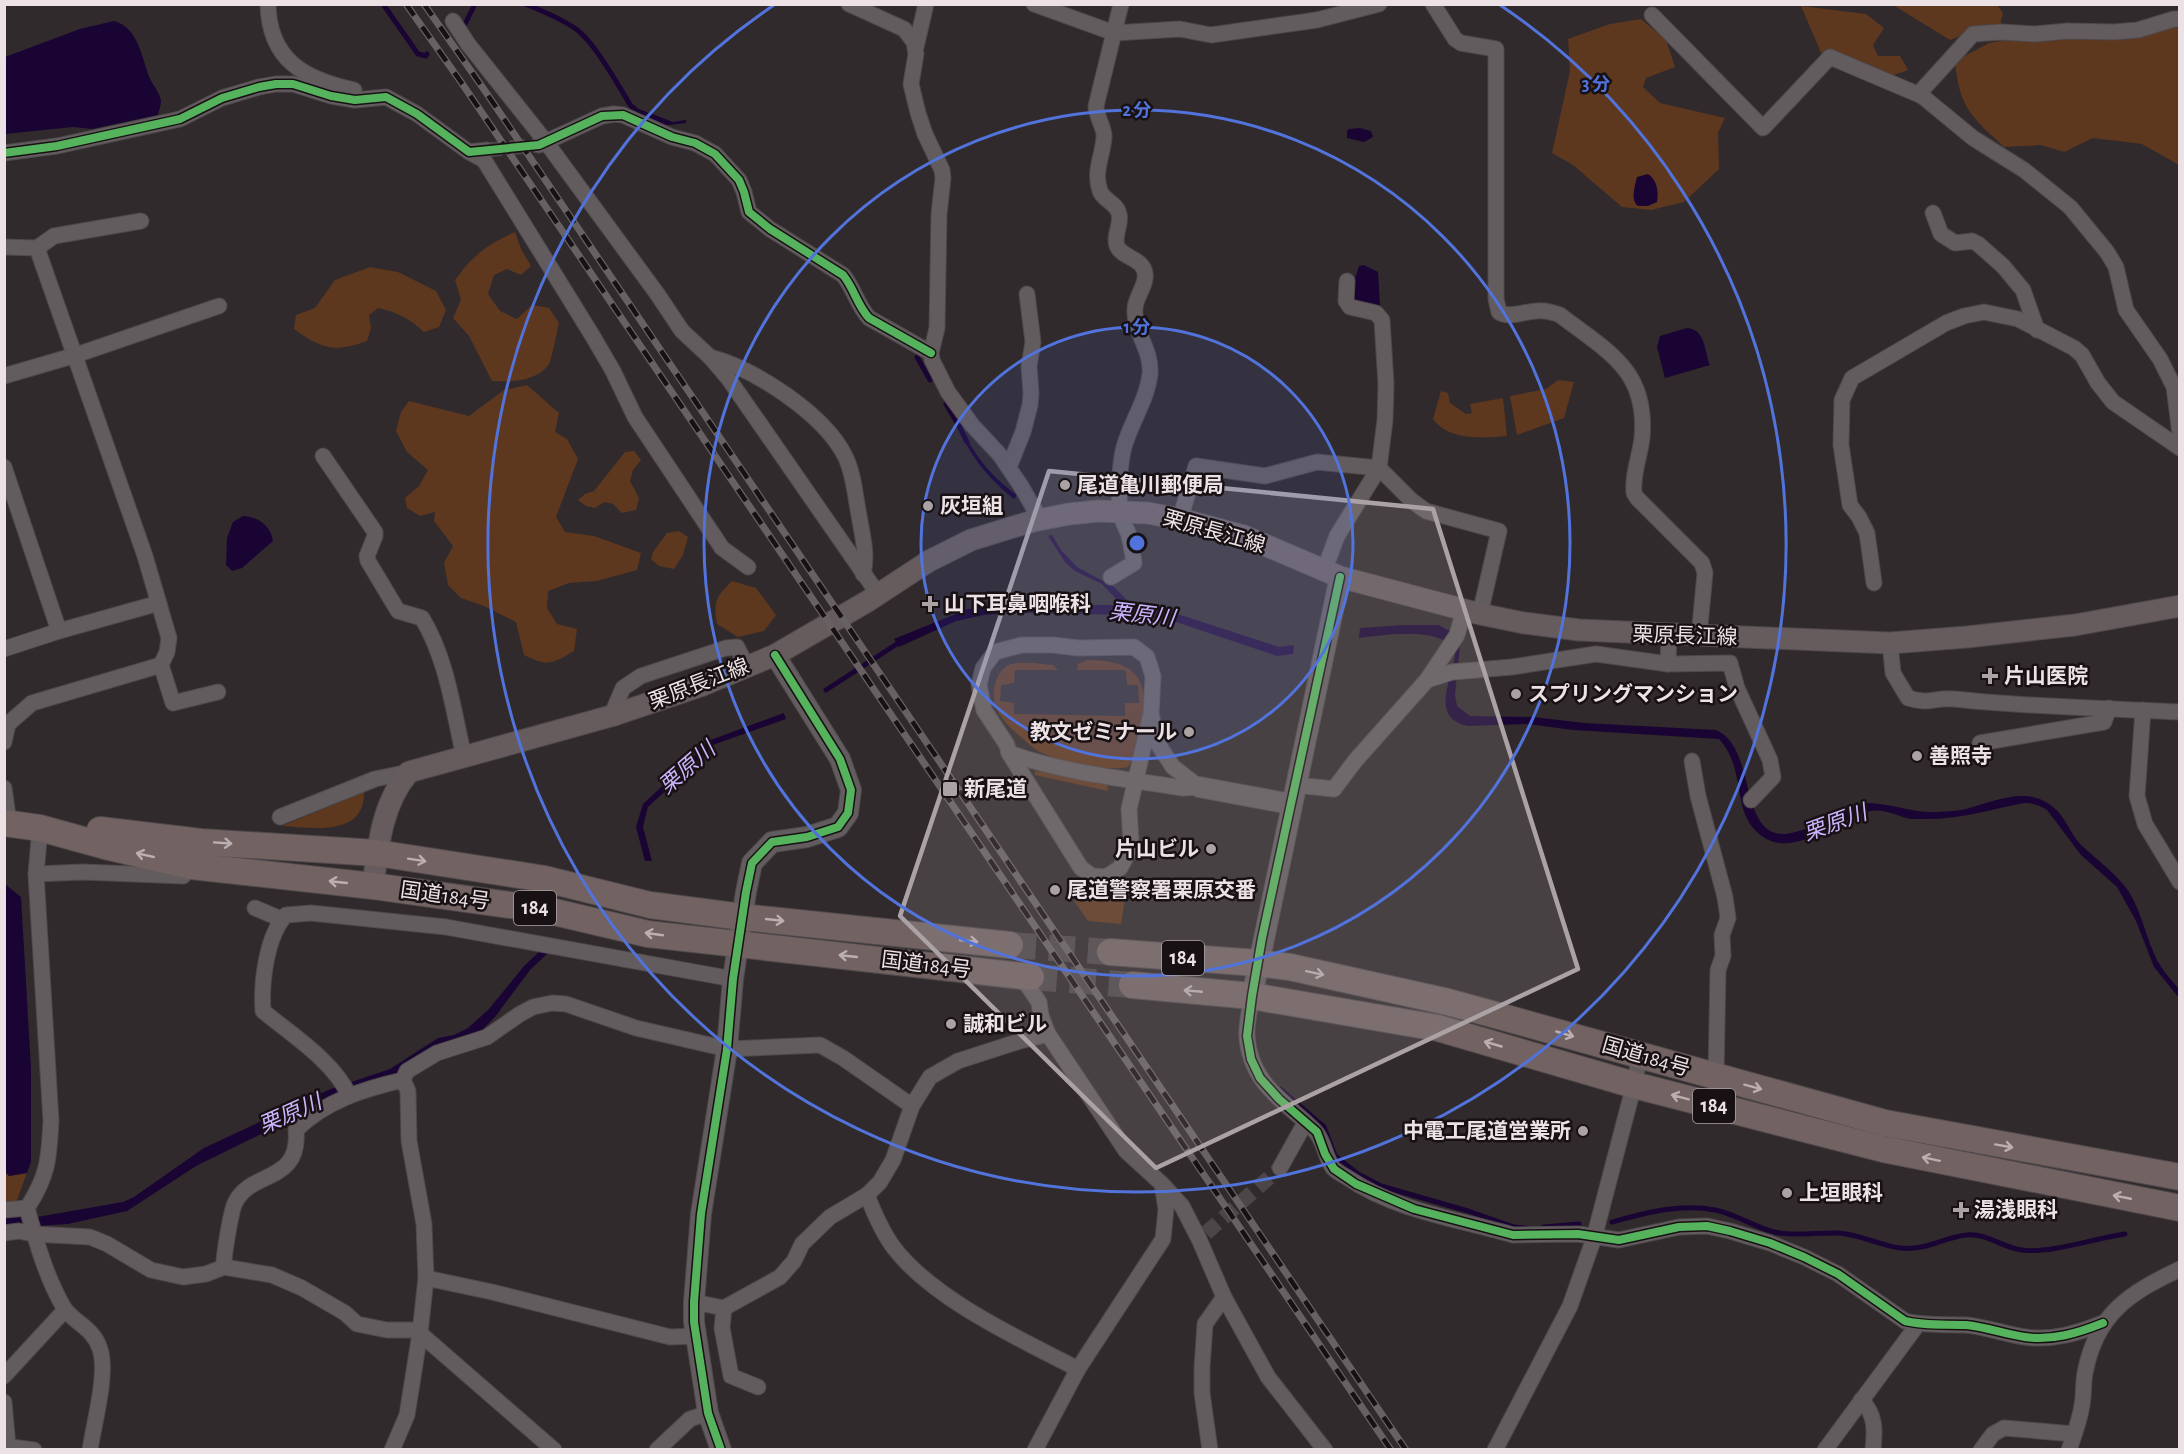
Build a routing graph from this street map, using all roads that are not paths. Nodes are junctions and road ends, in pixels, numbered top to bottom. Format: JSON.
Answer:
{"nodes":[{"id":1,"x":268,"y":4,"type":"edge"},
{"id":2,"x":849,"y":4,"type":"edge"},
{"id":3,"x":926,"y":4,"type":"edge"},
{"id":4,"x":1034,"y":4,"type":"edge"},
{"id":5,"x":1121,"y":4,"type":"edge"},
{"id":6,"x":1378,"y":4,"type":"edge"},
{"id":7,"x":1433,"y":4,"type":"edge"},
{"id":8,"x":1652,"y":15,"type":"dead end"},
{"id":9,"x":2180,"y":19,"type":"edge"},
{"id":10,"x":453,"y":21,"type":"dead end"},
{"id":11,"x":1114,"y":33,"type":"junction"},
{"id":12,"x":916,"y":47,"type":"junction"},
{"id":13,"x":1922,"y":96,"type":"junction"},
{"id":14,"x":386,"y":97,"type":"junction"},
{"id":15,"x":542,"y":143,"type":"junction"},
{"id":16,"x":487,"y":150,"type":"tunnel mouth"},
{"id":17,"x":469,"y":152,"type":"junction"},
{"id":18,"x":4,"y":153,"type":"edge"},
{"id":19,"x":1933,"y":213,"type":"dead end"},
{"id":20,"x":141,"y":221,"type":"dead end"},
{"id":21,"x":4,"y":247,"type":"edge"},
{"id":22,"x":37,"y":248,"type":"junction"},
{"id":23,"x":1347,"y":281,"type":"dead end"},
{"id":24,"x":1027,"y":294,"type":"dead end"},
{"id":25,"x":219,"y":306,"type":"dead end"},
{"id":26,"x":2037,"y":330,"type":"junction"},
{"id":27,"x":931,"y":353,"type":"junction"},
{"id":28,"x":76,"y":355,"type":"junction"},
{"id":29,"x":710,"y":357,"type":"junction"},
{"id":30,"x":4,"y":376,"type":"edge"},
{"id":31,"x":2180,"y":434,"type":"edge"},
{"id":32,"x":2180,"y":448,"type":"edge"},
{"id":33,"x":323,"y":456,"type":"dead end"},
{"id":34,"x":4,"y":467,"type":"edge"},
{"id":35,"x":1009,"y":467,"type":"junction"},
{"id":36,"x":1379,"y":468,"type":"junction"},
{"id":37,"x":1120,"y":512,"type":"junction"},
{"id":38,"x":1040,"y":519,"type":"junction"},
{"id":39,"x":1180,"y":519,"type":"junction"},
{"id":40,"x":748,"y":567,"type":"dead end"},
{"id":41,"x":863,"y":574,"type":"junction"},
{"id":42,"x":1332,"y":574,"type":"junction"},
{"id":43,"x":1111,"y":577,"type":"dead end"},
{"id":44,"x":1874,"y":583,"type":"dead end"},
{"id":45,"x":878,"y":594,"type":"junction"},
{"id":46,"x":159,"y":603,"type":"junction"},
{"id":47,"x":2180,"y":606,"type":"edge"},
{"id":48,"x":1472,"y":612,"type":"junction"},
{"id":49,"x":59,"y":631,"type":"junction"},
{"id":50,"x":1669,"y":635,"type":"junction"},
{"id":51,"x":1699,"y":636,"type":"junction"},
{"id":52,"x":1890,"y":643,"type":"junction"},
{"id":53,"x":4,"y":649,"type":"edge"},
{"id":54,"x":775,"y":655,"type":"junction"},
{"id":55,"x":1668,"y":664,"type":"junction"},
{"id":56,"x":160,"y":665,"type":"junction"},
{"id":57,"x":747,"y":667,"type":"junction"},
{"id":58,"x":1427,"y":680,"type":"junction"},
{"id":59,"x":218,"y":692,"type":"dead end"},
{"id":60,"x":2109,"y":708,"type":"junction"},
{"id":61,"x":2143,"y":710,"type":"junction"},
{"id":62,"x":2180,"y":712,"type":"edge"},
{"id":63,"x":1151,"y":714,"type":"junction"},
{"id":64,"x":611,"y":716,"type":"junction"},
{"id":65,"x":4,"y":742,"type":"edge"},
{"id":66,"x":1980,"y":743,"type":"dead end"},
{"id":67,"x":1010,"y":753,"type":"junction"},
{"id":68,"x":464,"y":756,"type":"junction"},
{"id":69,"x":1692,"y":761,"type":"dead end"},
{"id":70,"x":409,"y":772,"type":"junction"},
{"id":71,"x":1136,"y":781,"type":"junction"},
{"id":72,"x":4,"y":788,"type":"edge"},
{"id":73,"x":1199,"y":788,"type":"junction"},
{"id":74,"x":1294,"y":795,"type":"junction"},
{"id":75,"x":1751,"y":800,"type":"dead end"},
{"id":76,"x":280,"y":817,"type":"dead end"},
{"id":77,"x":7,"y":823,"type":"edge"},
{"id":78,"x":40,"y":828,"type":"junction"},
{"id":79,"x":377,"y":853,"type":"junction"},
{"id":80,"x":191,"y":866,"type":"junction"},
{"id":81,"x":36,"y":874,"type":"junction"},
{"id":82,"x":2180,"y":882,"type":"edge"},
{"id":83,"x":373,"y":886,"type":"junction"},
{"id":84,"x":255,"y":909,"type":"dead end"},
{"id":85,"x":742,"y":917,"type":"junction"},
{"id":86,"x":281,"y":919,"type":"junction"},
{"id":87,"x":738,"y":945,"type":"junction"},
{"id":88,"x":1010,"y":945,"type":"tunnel mouth"},
{"id":89,"x":1110,"y":952,"type":"tunnel mouth"},
{"id":90,"x":1257,"y":963,"type":"junction"},
{"id":91,"x":1026,"y":977,"type":"joint"},
{"id":92,"x":733,"y":979,"type":"junction"},
{"id":93,"x":1132,"y":985,"type":"tunnel mouth"},
{"id":94,"x":1252,"y":996,"type":"junction"},
{"id":95,"x":1048,"y":1034,"type":"junction"},
{"id":96,"x":727,"y":1049,"type":"junction"},
{"id":97,"x":1640,"y":1055,"type":"junction"},
{"id":98,"x":1716,"y":1077,"type":"junction"},
{"id":99,"x":403,"y":1080,"type":"junction"},
{"id":100,"x":1634,"y":1085,"type":"junction"},
{"id":101,"x":346,"y":1090,"type":"junction"},
{"id":102,"x":912,"y":1106,"type":"junction"},
{"id":103,"x":1305,"y":1123,"type":"junction"},
{"id":104,"x":1280,"y":1168,"type":"tunnel mouth"},
{"id":105,"x":2180,"y":1178,"type":"edge"},
{"id":106,"x":1162,"y":1184,"type":"junction"},
{"id":107,"x":867,"y":1195,"type":"junction"},
{"id":108,"x":2180,"y":1208,"type":"edge"},
{"id":109,"x":4,"y":1210,"type":"edge"},
{"id":110,"x":27,"y":1211,"type":"junction"},
{"id":111,"x":4,"y":1233,"type":"edge"},
{"id":112,"x":33,"y":1233,"type":"junction"},
{"id":113,"x":1594,"y":1238,"type":"junction"},
{"id":114,"x":224,"y":1267,"type":"junction"},
{"id":115,"x":2180,"y":1269,"type":"edge"},
{"id":116,"x":426,"y":1278,"type":"junction"},
{"id":117,"x":1224,"y":1297,"type":"junction"},
{"id":118,"x":694,"y":1302,"type":"junction"},
{"id":119,"x":724,"y":1308,"type":"junction"},
{"id":120,"x":65,"y":1310,"type":"junction"},
{"id":121,"x":2103,"y":1323,"type":"junction"},
{"id":122,"x":1918,"y":1324,"type":"junction"},
{"id":123,"x":420,"y":1334,"type":"junction"},
{"id":124,"x":696,"y":1336,"type":"junction"},
{"id":125,"x":1078,"y":1369,"type":"junction"},
{"id":126,"x":4,"y":1376,"type":"edge"},
{"id":127,"x":758,"y":1387,"type":"dead end"},
{"id":128,"x":1862,"y":1400,"type":"junction"},
{"id":129,"x":4,"y":1402,"type":"edge"},
{"id":130,"x":708,"y":1413,"type":"junction"},
{"id":131,"x":2074,"y":1434,"type":"junction"},
{"id":132,"x":6,"y":1446,"type":"edge"},
{"id":133,"x":34,"y":1449,"type":"edge"},
{"id":134,"x":90,"y":1449,"type":"edge"},
{"id":135,"x":392,"y":1449,"type":"edge"},
{"id":136,"x":554,"y":1449,"type":"edge"},
{"id":137,"x":657,"y":1449,"type":"edge"},
{"id":138,"x":721,"y":1449,"type":"edge"},
{"id":139,"x":1035,"y":1449,"type":"edge"},
{"id":140,"x":1210,"y":1449,"type":"edge"},
{"id":141,"x":1325,"y":1449,"type":"edge"},
{"id":142,"x":1495,"y":1449,"type":"edge"},
{"id":143,"x":1825,"y":1449,"type":"edge"},
{"id":144,"x":1873,"y":1449,"type":"edge"},
{"id":145,"x":1981,"y":1449,"type":"edge"},
{"id":146,"x":2069,"y":1449,"type":"edge"}],
"edges":[{"from":1,"to":14,"type":"street"},
{"from":2,"to":12,"type":"street"},
{"from":3,"to":12,"type":"street"},
{"from":4,"to":11,"type":"street"},
{"from":5,"to":11,"type":"street"},
{"from":6,"to":11,"type":"street"},
{"from":7,"to":51,"type":"street"},
{"from":8,"to":13,"type":"street"},
{"from":9,"to":13,"type":"street"},
{"from":10,"to":15,"type":"street"},
{"from":11,"to":37,"type":"street"},
{"from":12,"to":27,"type":"street"},
{"from":13,"to":31,"type":"street"},
{"from":14,"to":17,"type":"street"},
{"from":14,"to":18,"type":"street"},
{"from":15,"to":27,"type":"street"},
{"from":15,"to":29,"type":"street"},
{"from":16,"to":17,"type":"street"},
{"from":17,"to":40,"type":"street"},
{"from":19,"to":26,"type":"street"},
{"from":20,"to":22,"type":"street"},
{"from":21,"to":22,"type":"street"},
{"from":22,"to":28,"type":"street"},
{"from":23,"to":36,"type":"street"},
{"from":24,"to":35,"type":"street"},
{"from":25,"to":28,"type":"street"},
{"from":26,"to":32,"type":"street"},
{"from":26,"to":44,"type":"street"},
{"from":27,"to":35,"type":"street"},
{"from":28,"to":30,"type":"street"},
{"from":28,"to":46,"type":"street"},
{"from":29,"to":41,"type":"street"},
{"from":29,"to":41,"type":"street"},
{"from":33,"to":68,"type":"street"},
{"from":34,"to":49,"type":"street"},
{"from":35,"to":38,"type":"street"},
{"from":36,"to":39,"type":"street"},
{"from":36,"to":42,"type":"street"},
{"from":36,"to":48,"type":"street"},
{"from":37,"to":38,"type":"main road","name":"栗原長江線"},
{"from":37,"to":39,"type":"main road","name":"栗原長江線"},
{"from":37,"to":43,"type":"street"},
{"from":38,"to":45,"type":"main road","name":"栗原長江線"},
{"from":39,"to":42,"type":"main road","name":"栗原長江線"},
{"from":41,"to":45,"type":"street"},
{"from":42,"to":48,"type":"main road","name":"栗原長江線"},
{"from":42,"to":74,"type":"street"},
{"from":45,"to":54,"type":"main road","name":"栗原長江線"},
{"from":46,"to":49,"type":"street"},
{"from":46,"to":56,"type":"street"},
{"from":47,"to":52,"type":"main road","name":"栗原長江線"},
{"from":48,"to":50,"type":"main road","name":"栗原長江線"},
{"from":48,"to":58,"type":"street"},
{"from":49,"to":53,"type":"street"},
{"from":50,"to":51,"type":"main road","name":"栗原長江線"},
{"from":50,"to":55,"type":"street"},
{"from":51,"to":52,"type":"main road","name":"栗原長江線"},
{"from":52,"to":60,"type":"street"},
{"from":54,"to":57,"type":"main road","name":"栗原長江線"},
{"from":54,"to":85,"type":"street"},
{"from":55,"to":58,"type":"street"},
{"from":55,"to":75,"type":"street"},
{"from":56,"to":59,"type":"street"},
{"from":56,"to":65,"type":"street"},
{"from":57,"to":64,"type":"main road","name":"栗原長江線"},
{"from":57,"to":64,"type":"street"},
{"from":58,"to":74,"type":"street"},
{"from":60,"to":61,"type":"street"},
{"from":60,"to":66,"type":"street"},
{"from":61,"to":62,"type":"street"},
{"from":61,"to":82,"type":"street"},
{"from":63,"to":67,"type":"street"},
{"from":63,"to":71,"type":"street"},
{"from":63,"to":73,"type":"street"},
{"from":64,"to":68,"type":"main road","name":"栗原長江線"},
{"from":67,"to":71,"type":"street"},
{"from":67,"to":71,"type":"street"},
{"from":68,"to":70,"type":"main road","name":"栗原長江線"},
{"from":69,"to":98,"type":"street"},
{"from":70,"to":76,"type":"street"},
{"from":70,"to":79,"type":"main road"},
{"from":71,"to":73,"type":"street"},
{"from":72,"to":77,"type":"street"},
{"from":73,"to":74,"type":"street"},
{"from":74,"to":90,"type":"street"},
{"from":77,"to":78,"type":"highway","name":"国道184号","number":"184"},
{"from":78,"to":79,"type":"highway","name":"国道184号","number":"184","one_way":true},
{"from":80,"to":78,"type":"highway","name":"国道184号","number":"184","one_way":true},
{"from":78,"to":81,"type":"street"},
{"from":79,"to":83,"type":"main road"},
{"from":79,"to":85,"type":"highway","name":"国道184号","number":"184","one_way":true},
{"from":80,"to":81,"type":"street"},
{"from":83,"to":80,"type":"highway","name":"国道184号","number":"184","one_way":true},
{"from":81,"to":110,"type":"street"},
{"from":87,"to":83,"type":"highway","name":"国道184号","number":"184","one_way":true},
{"from":84,"to":86,"type":"street"},
{"from":85,"to":87,"type":"street"},
{"from":85,"to":88,"type":"highway","name":"国道184号","number":"184","one_way":true},
{"from":86,"to":92,"type":"street"},
{"from":86,"to":101,"type":"street"},
{"from":91,"to":87,"type":"highway","name":"国道184号","number":"184","one_way":true},
{"from":87,"to":92,"type":"street"},
{"from":89,"to":90,"type":"highway","name":"国道184号","number":"184"},
{"from":90,"to":94,"type":"street"},
{"from":90,"to":97,"type":"highway","name":"国道184号","number":"184","one_way":true},
{"from":91,"to":95,"type":"street"},
{"from":92,"to":96,"type":"street"},
{"from":94,"to":93,"type":"highway","name":"国道184号","number":"184","one_way":true},
{"from":100,"to":94,"type":"highway","name":"国道184号","number":"184","one_way":true},
{"from":94,"to":103,"type":"street"},
{"from":95,"to":102,"type":"street"},
{"from":95,"to":106,"type":"street"},
{"from":96,"to":99,"type":"street"},
{"from":96,"to":102,"type":"street"},
{"from":96,"to":118,"type":"street"},
{"from":97,"to":98,"type":"highway","name":"国道184号","number":"184"},
{"from":97,"to":100,"type":"street"},
{"from":98,"to":105,"type":"highway","name":"国道184号","number":"184","one_way":true},
{"from":99,"to":101,"type":"street"},
{"from":99,"to":116,"type":"street"},
{"from":108,"to":100,"type":"highway","name":"国道184号","number":"184","one_way":true},
{"from":100,"to":113,"type":"street"},
{"from":101,"to":114,"type":"street"},
{"from":102,"to":107,"type":"street"},
{"from":103,"to":104,"type":"street"},
{"from":103,"to":113,"type":"street"},
{"from":106,"to":117,"type":"street"},
{"from":106,"to":125,"type":"street"},
{"from":107,"to":119,"type":"street"},
{"from":107,"to":125,"type":"street"},
{"from":109,"to":110,"type":"street"},
{"from":110,"to":112,"type":"street"},
{"from":111,"to":112,"type":"street"},
{"from":112,"to":114,"type":"street"},
{"from":112,"to":120,"type":"street"},
{"from":113,"to":122,"type":"street"},
{"from":113,"to":142,"type":"street"},
{"from":114,"to":123,"type":"street"},
{"from":115,"to":121,"type":"street"},
{"from":116,"to":123,"type":"street"},
{"from":116,"to":124,"type":"street"},
{"from":117,"to":140,"type":"street"},
{"from":117,"to":141,"type":"street"},
{"from":118,"to":119,"type":"street"},
{"from":118,"to":124,"type":"street"},
{"from":119,"to":127,"type":"street"},
{"from":120,"to":126,"type":"street"},
{"from":120,"to":134,"type":"street"},
{"from":121,"to":122,"type":"street"},
{"from":121,"to":131,"type":"street"},
{"from":122,"to":128,"type":"street"},
{"from":123,"to":135,"type":"street"},
{"from":123,"to":136,"type":"street"},
{"from":124,"to":130,"type":"street"},
{"from":125,"to":139,"type":"street"},
{"from":128,"to":143,"type":"street"},
{"from":128,"to":144,"type":"street"},
{"from":129,"to":132,"type":"street"},
{"from":130,"to":137,"type":"street"},
{"from":130,"to":138,"type":"street"},
{"from":131,"to":145,"type":"street"},
{"from":131,"to":146,"type":"street"},
{"from":132,"to":133,"type":"street"}]}
